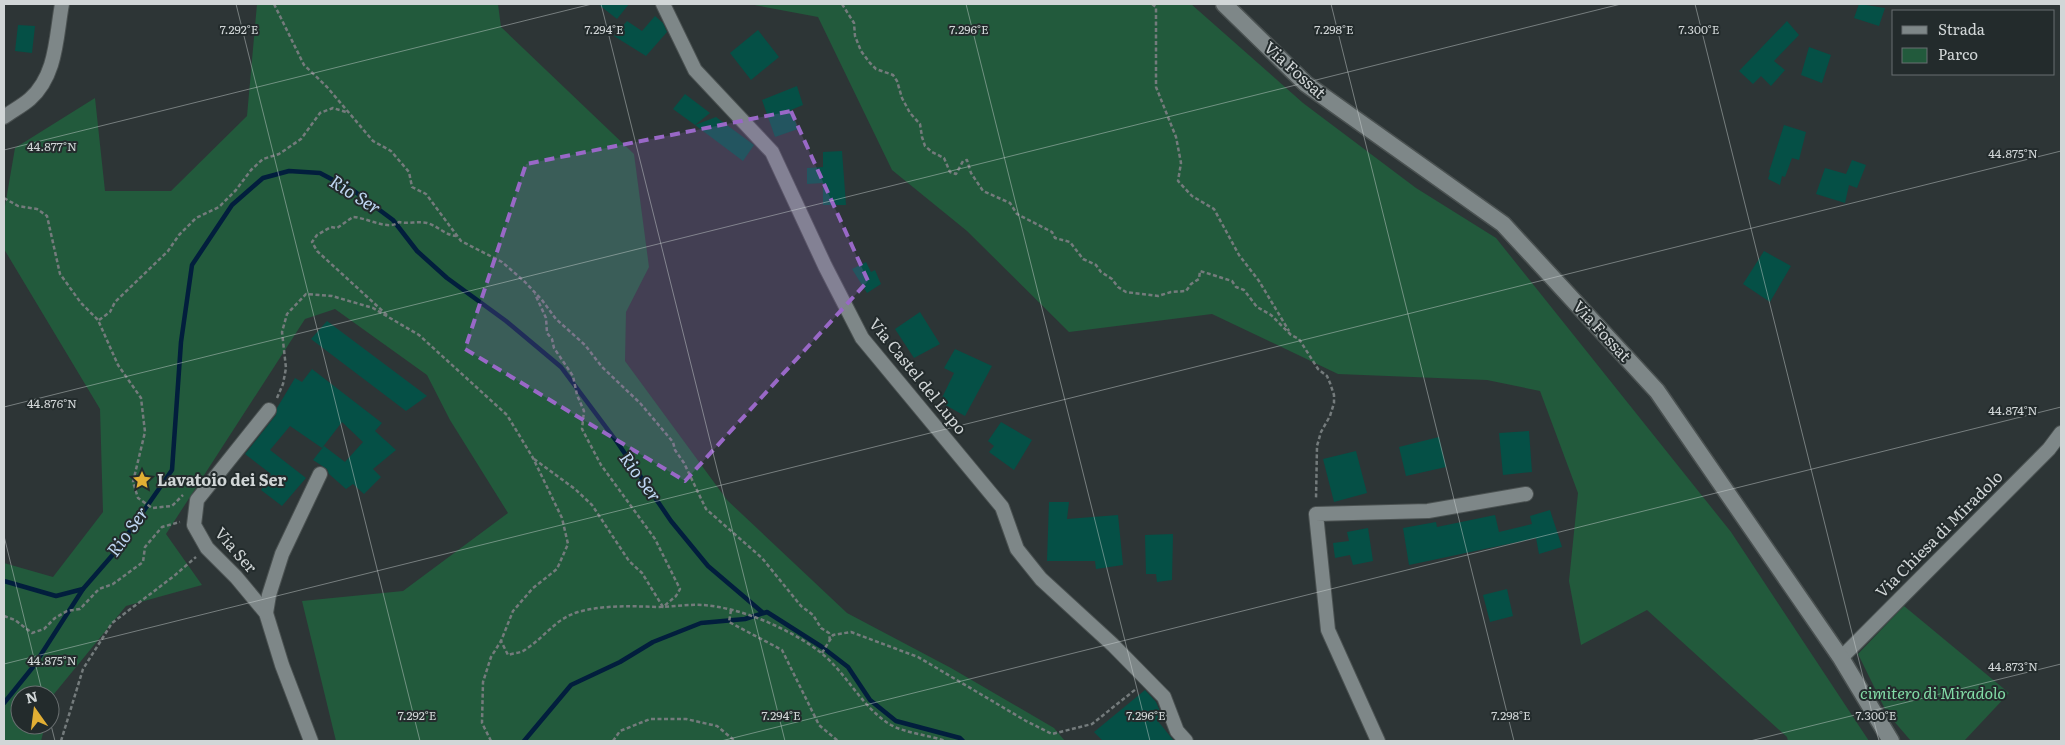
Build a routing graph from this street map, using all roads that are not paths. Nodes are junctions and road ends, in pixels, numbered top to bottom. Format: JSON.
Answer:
{"nodes":[{"id":1,"x":62,"y":4,"type":"edge"},
{"id":2,"x":663,"y":4,"type":"edge"},
{"id":3,"x":1224,"y":4,"type":"edge"},
{"id":4,"x":4,"y":117,"type":"edge"},
{"id":5,"x":269,"y":410,"type":"road end"},
{"id":6,"x":2061,"y":433,"type":"edge"},
{"id":7,"x":320,"y":474,"type":"dead end"},
{"id":8,"x":1526,"y":494,"type":"dead end"},
{"id":9,"x":266,"y":613,"type":"junction"},
{"id":10,"x":1841,"y":658,"type":"junction"},
{"id":11,"x":311,"y":741,"type":"edge"},
{"id":12,"x":1186,"y":741,"type":"edge"},
{"id":13,"x":1378,"y":741,"type":"edge"},
{"id":14,"x":1891,"y":741,"type":"edge"}],
"edges":[{"from":1,"to":4,"type":"street"},
{"from":2,"to":12,"type":"street","name":"Via Castel del Lupo"},
{"from":3,"to":10,"type":"street","name":"Via Fossat"},
{"from":5,"to":9,"type":"street","name":"Via Ser"},
{"from":6,"to":10,"type":"street","name":"Via Chiesa di Miradolo"},
{"from":7,"to":9,"type":"street","name":"Via Ser"},
{"from":8,"to":13,"type":"street"},
{"from":9,"to":11,"type":"street","name":"Via Ser"},
{"from":10,"to":14,"type":"street","name":"Via Fossat"}]}
